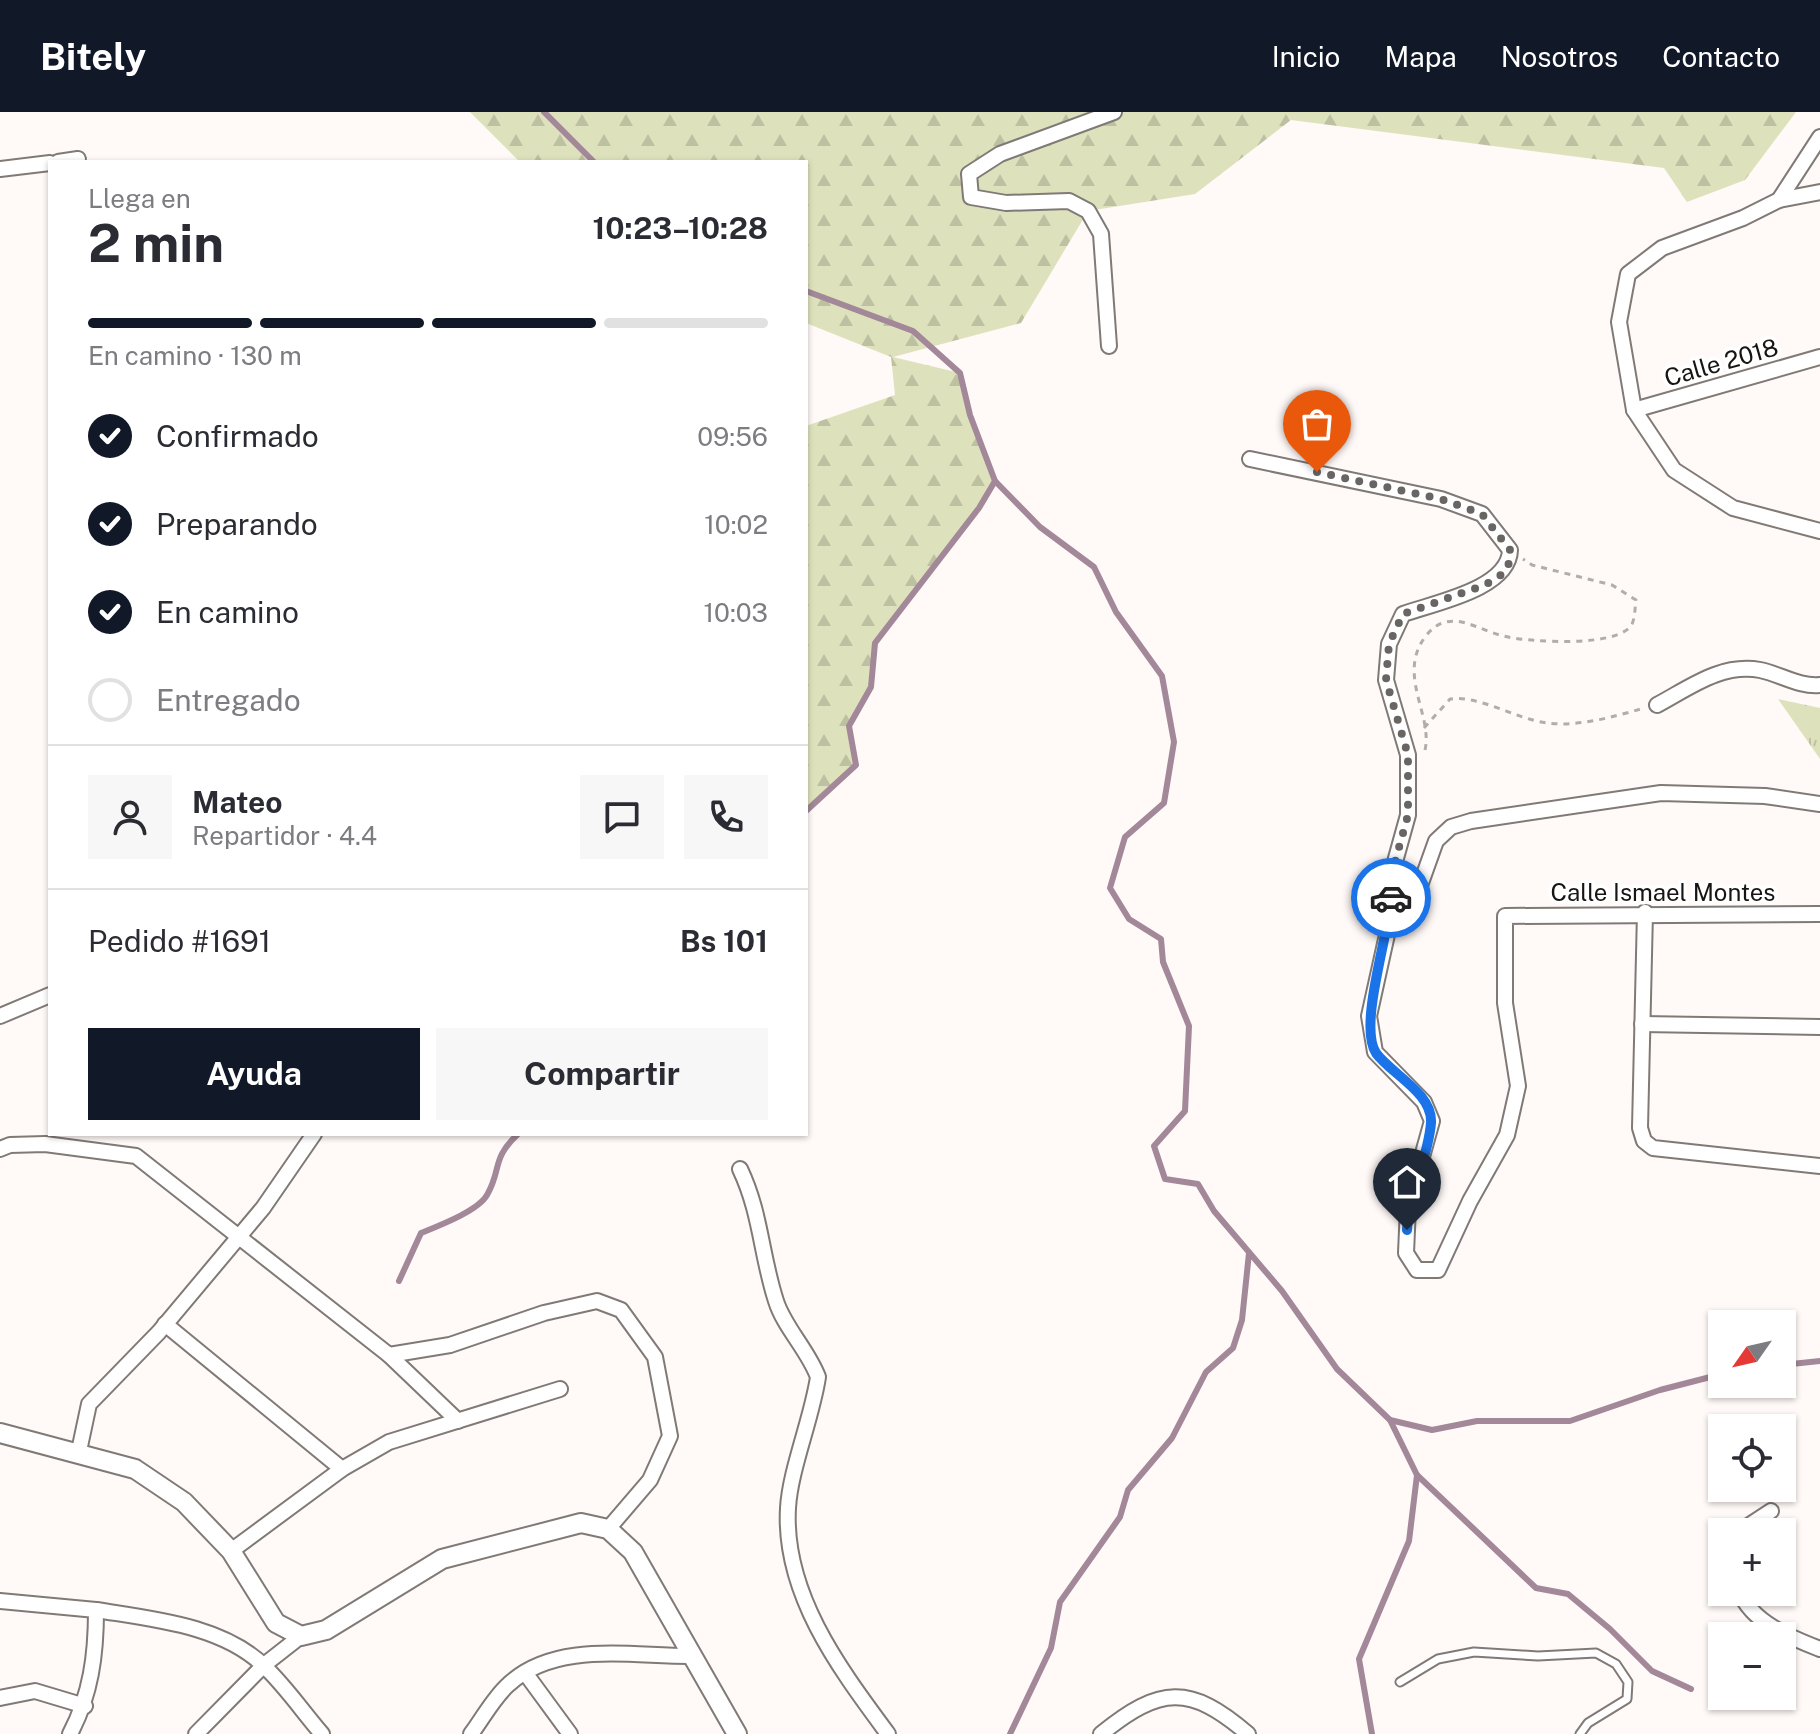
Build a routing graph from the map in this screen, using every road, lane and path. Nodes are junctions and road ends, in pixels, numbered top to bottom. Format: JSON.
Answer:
{"nodes":[{"id":1,"x":1114,"y":112,"type":"edge"},
{"id":2,"x":1820,"y":137,"type":"edge"},
{"id":3,"x":78,"y":159,"type":"dead end"},
{"id":4,"x":71,"y":160,"type":"edge"},
{"id":5,"x":48,"y":163,"type":"edge"},
{"id":6,"x":0,"y":169,"type":"edge"},
{"id":7,"x":1820,"y":192,"type":"edge"},
{"id":8,"x":1779,"y":200,"type":"junction"},
{"id":9,"x":1109,"y":346,"type":"dead end"},
{"id":10,"x":1820,"y":357,"type":"edge"},
{"id":11,"x":1634,"y":410,"type":"junction"},
{"id":12,"x":1250,"y":459,"type":"dead end"},
{"id":13,"x":1820,"y":531,"type":"edge"},
{"id":14,"x":1510,"y":550,"type":"junction"},
{"id":15,"x":1820,"y":685,"type":"edge"},
{"id":16,"x":1657,"y":705,"type":"joint"},
{"id":17,"x":1424,"y":728,"type":"junction"},
{"id":18,"x":1425,"y":751,"type":"dead end"},
{"id":19,"x":1820,"y":804,"type":"edge"},
{"id":20,"x":1645,"y":912,"type":"junction"},
{"id":21,"x":1820,"y":914,"type":"edge"},
{"id":22,"x":1390,"y":921,"type":"junction"},
{"id":23,"x":48,"y":996,"type":"edge"},
{"id":24,"x":0,"y":1016,"type":"edge"},
{"id":25,"x":1642,"y":1024,"type":"junction"},
{"id":26,"x":1820,"y":1027,"type":"edge"},
{"id":27,"x":313,"y":1136,"type":"edge"},
{"id":28,"x":0,"y":1149,"type":"edge"},
{"id":29,"x":1820,"y":1166,"type":"edge"},
{"id":30,"x":740,"y":1169,"type":"dead end"},
{"id":31,"x":237,"y":1234,"type":"junction"},
{"id":32,"x":165,"y":1324,"type":"junction"},
{"id":33,"x":389,"y":1355,"type":"junction"},
{"id":34,"x":560,"y":1389,"type":"dead end"},
{"id":35,"x":458,"y":1421,"type":"junction"},
{"id":36,"x":0,"y":1433,"type":"edge"},
{"id":37,"x":79,"y":1451,"type":"junction"},
{"id":38,"x":342,"y":1469,"type":"junction"},
{"id":39,"x":1771,"y":1511,"type":"dead end"},
{"id":40,"x":1760,"y":1518,"type":"edge"},
{"id":41,"x":608,"y":1529,"type":"junction"},
{"id":42,"x":231,"y":1551,"type":"junction"},
{"id":43,"x":0,"y":1601,"type":"edge"},
{"id":44,"x":1749,"y":1606,"type":"edge"},
{"id":45,"x":96,"y":1610,"type":"junction"},
{"id":46,"x":301,"y":1636,"type":"junction"},
{"id":47,"x":1820,"y":1649,"type":"edge"},
{"id":48,"x":694,"y":1656,"type":"junction"},
{"id":49,"x":264,"y":1665,"type":"junction"},
{"id":50,"x":526,"y":1674,"type":"junction"},
{"id":51,"x":1400,"y":1682,"type":"dead end"},
{"id":52,"x":0,"y":1698,"type":"edge"},
{"id":53,"x":85,"y":1706,"type":"junction"},
{"id":54,"x":70,"y":1734,"type":"edge"},
{"id":55,"x":196,"y":1734,"type":"edge"},
{"id":56,"x":322,"y":1734,"type":"edge"},
{"id":57,"x":471,"y":1734,"type":"edge"},
{"id":58,"x":570,"y":1734,"type":"edge"},
{"id":59,"x":737,"y":1734,"type":"edge"},
{"id":60,"x":888,"y":1734,"type":"edge"},
{"id":61,"x":1101,"y":1734,"type":"edge"},
{"id":62,"x":1248,"y":1734,"type":"edge"},
{"id":63,"x":1580,"y":1734,"type":"edge"}],
"edges":[{"from":1,"to":9,"type":"street"},
{"from":2,"to":8,"type":"street"},
{"from":3,"to":4,"type":"street"},
{"from":5,"to":6,"type":"street"},
{"from":7,"to":8,"type":"street"},
{"from":8,"to":11,"type":"street"},
{"from":10,"to":11,"type":"street","name":"Calle 2018"},
{"from":11,"to":13,"type":"street"},
{"from":12,"to":14,"type":"street"},
{"from":14,"to":17,"type":"path"},
{"from":14,"to":22,"type":"street"},
{"from":15,"to":16,"type":"street"},
{"from":16,"to":17,"type":"path"},
{"from":17,"to":18,"type":"path"},
{"from":19,"to":22,"type":"street"},
{"from":20,"to":21,"type":"street","name":"Calle Ismael Montes"},
{"from":20,"to":22,"type":"street","name":"Calle Ismael Montes"},
{"from":20,"to":25,"type":"street"},
{"from":23,"to":24,"type":"street"},
{"from":25,"to":26,"type":"street"},
{"from":25,"to":29,"type":"street"},
{"from":27,"to":31,"type":"street"},
{"from":28,"to":31,"type":"street"},
{"from":30,"to":60,"type":"street"},
{"from":31,"to":32,"type":"street"},
{"from":31,"to":33,"type":"street"},
{"from":32,"to":37,"type":"street"},
{"from":32,"to":38,"type":"street"},
{"from":33,"to":35,"type":"street"},
{"from":33,"to":41,"type":"street"},
{"from":34,"to":35,"type":"street"},
{"from":35,"to":38,"type":"street"},
{"from":36,"to":37,"type":"street"},
{"from":37,"to":42,"type":"street"},
{"from":38,"to":42,"type":"street"},
{"from":39,"to":40,"type":"street"},
{"from":41,"to":46,"type":"street"},
{"from":41,"to":48,"type":"street"},
{"from":42,"to":46,"type":"street"},
{"from":43,"to":45,"type":"street"},
{"from":44,"to":47,"type":"street"},
{"from":45,"to":49,"type":"street"},
{"from":45,"to":53,"type":"street"},
{"from":46,"to":49,"type":"street"},
{"from":48,"to":50,"type":"street"},
{"from":48,"to":59,"type":"street"},
{"from":49,"to":55,"type":"street"},
{"from":49,"to":56,"type":"street"},
{"from":50,"to":57,"type":"street"},
{"from":50,"to":58,"type":"street"},
{"from":51,"to":63,"type":"lane"},
{"from":52,"to":53,"type":"street"},
{"from":53,"to":54,"type":"street"},
{"from":61,"to":62,"type":"street"}]}
